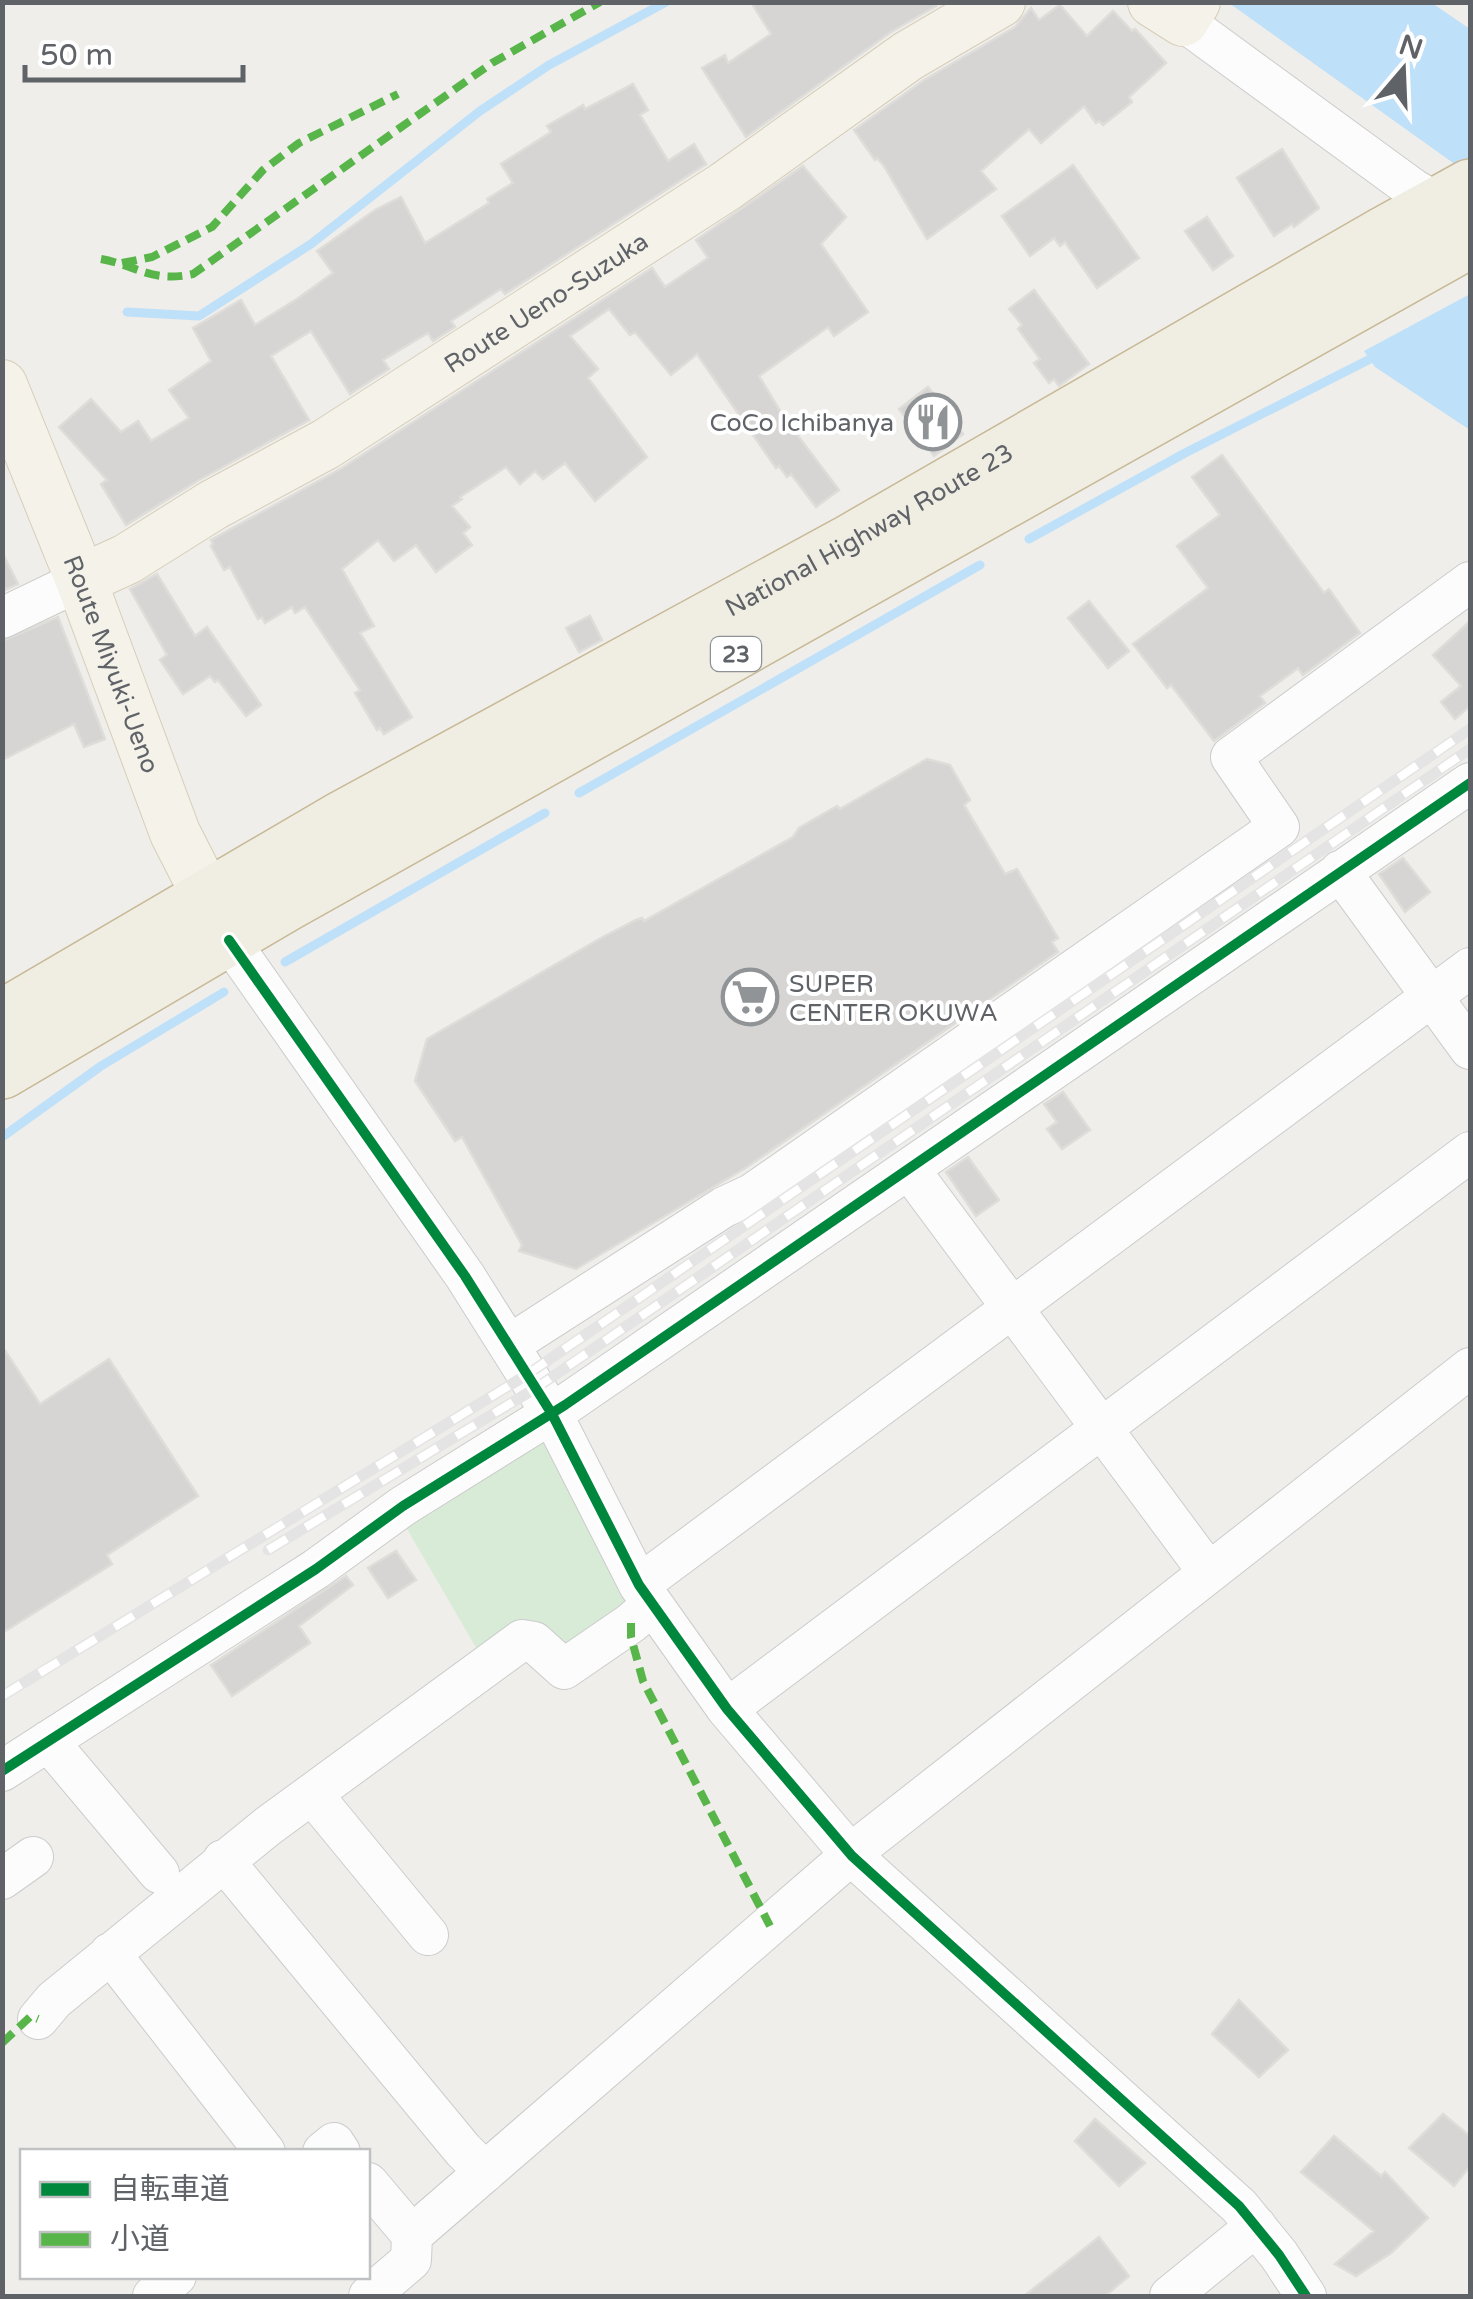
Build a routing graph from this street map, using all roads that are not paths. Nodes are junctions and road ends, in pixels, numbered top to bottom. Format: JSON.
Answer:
{"nodes":[{"id":1,"x":1000,"y":2,"type":"edge"},
{"id":2,"x":1177,"y":9,"type":"edge"},
{"id":3,"x":1461,"y":210,"type":"edge"},
{"id":4,"x":2,"y":384,"type":"edge"},
{"id":5,"x":81,"y":580,"type":"junction"},
{"id":6,"x":1470,"y":582,"type":"edge"},
{"id":7,"x":2,"y":618,"type":"edge"},
{"id":8,"x":1470,"y":783,"type":"edge"},
{"id":9,"x":1340,"y":871,"type":"junction"},
{"id":10,"x":218,"y":920,"type":"junction"},
{"id":11,"x":1470,"y":968,"type":"edge"},
{"id":12,"x":1432,"y":997,"type":"junction"},
{"id":13,"x":2,"y":1018,"type":"edge"},
{"id":14,"x":1470,"y":1049,"type":"edge"},
{"id":15,"x":2,"y":1071,"type":"edge"},
{"id":16,"x":1470,"y":1152,"type":"edge"},
{"id":17,"x":910,"y":1169,"type":"junction"},
{"id":18,"x":1012,"y":1310,"type":"junction"},
{"id":19,"x":510,"y":1345,"type":"junction"},
{"id":20,"x":1464,"y":1382,"type":"edge"},
{"id":21,"x":552,"y":1414,"type":"junction"},
{"id":22,"x":1101,"y":1430,"type":"junction"},
{"id":23,"x":1209,"y":1573,"type":"junction"},
{"id":24,"x":646,"y":1595,"type":"junction"},
{"id":25,"x":727,"y":1709,"type":"junction"},
{"id":26,"x":48,"y":1741,"type":"junction"},
{"id":27,"x":2,"y":1771,"type":"edge"},
{"id":28,"x":312,"y":1794,"type":"junction"},
{"id":29,"x":852,"y":1856,"type":"junction"},
{"id":30,"x":223,"y":1860,"type":"junction"},
{"id":31,"x":158,"y":1873,"type":"dead end"},
{"id":32,"x":428,"y":1935,"type":"dead end"},
{"id":33,"x":110,"y":1953,"type":"junction"},
{"id":34,"x":38,"y":2019,"type":"dead end"},
{"id":35,"x":263,"y":2149,"type":"edge"},
{"id":36,"x":485,"y":2172,"type":"junction"},
{"id":37,"x":370,"y":2185,"type":"edge"},
{"id":38,"x":1256,"y":2226,"type":"junction"},
{"id":39,"x":412,"y":2234,"type":"junction"},
{"id":40,"x":173,"y":2279,"type":"edge"},
{"id":41,"x":153,"y":2296,"type":"edge"},
{"id":42,"x":369,"y":2296,"type":"edge"},
{"id":43,"x":1170,"y":2296,"type":"edge"},
{"id":44,"x":1306,"y":2296,"type":"edge"}],
"edges":[{"from":1,"to":5,"type":"main road","name":"Route Ueno-Suzuka"},
{"from":2,"to":3,"type":"street"},
{"from":3,"to":10,"type":"highway","name":"National Highway Route 23","number":"23"},
{"from":4,"to":5,"type":"main road","name":"Route Miyuki-Ueno"},
{"from":5,"to":7,"type":"street"},
{"from":5,"to":10,"type":"main road","name":"Route Miyuki-Ueno"},
{"from":6,"to":19,"type":"street"},
{"from":8,"to":9,"type":"street"},
{"from":9,"to":12,"type":"street"},
{"from":9,"to":17,"type":"street"},
{"from":10,"to":13,"type":"highway","name":"National Highway Route 23","number":"23"},
{"from":10,"to":15,"type":"highway","name":"National Highway Route 23","number":"23"},
{"from":10,"to":19,"type":"street"},
{"from":11,"to":12,"type":"street"},
{"from":12,"to":14,"type":"street"},
{"from":12,"to":18,"type":"street"},
{"from":16,"to":22,"type":"street"},
{"from":17,"to":18,"type":"street"},
{"from":17,"to":21,"type":"street"},
{"from":18,"to":22,"type":"street"},
{"from":18,"to":24,"type":"street"},
{"from":19,"to":21,"type":"street"},
{"from":20,"to":23,"type":"street"},
{"from":21,"to":24,"type":"street"},
{"from":21,"to":26,"type":"street"},
{"from":22,"to":23,"type":"street"},
{"from":22,"to":25,"type":"street"},
{"from":23,"to":29,"type":"street"},
{"from":24,"to":25,"type":"street"},
{"from":24,"to":28,"type":"street"},
{"from":25,"to":29,"type":"street"},
{"from":26,"to":27,"type":"street"},
{"from":26,"to":31,"type":"street"},
{"from":28,"to":30,"type":"street"},
{"from":28,"to":32,"type":"street"},
{"from":29,"to":36,"type":"street"},
{"from":29,"to":38,"type":"street"},
{"from":30,"to":33,"type":"street"},
{"from":30,"to":36,"type":"street"},
{"from":33,"to":34,"type":"street"},
{"from":33,"to":35,"type":"street"},
{"from":36,"to":39,"type":"street"},
{"from":37,"to":39,"type":"street"},
{"from":38,"to":43,"type":"street"},
{"from":38,"to":44,"type":"street"},
{"from":39,"to":42,"type":"street"},
{"from":40,"to":41,"type":"street"}]}
